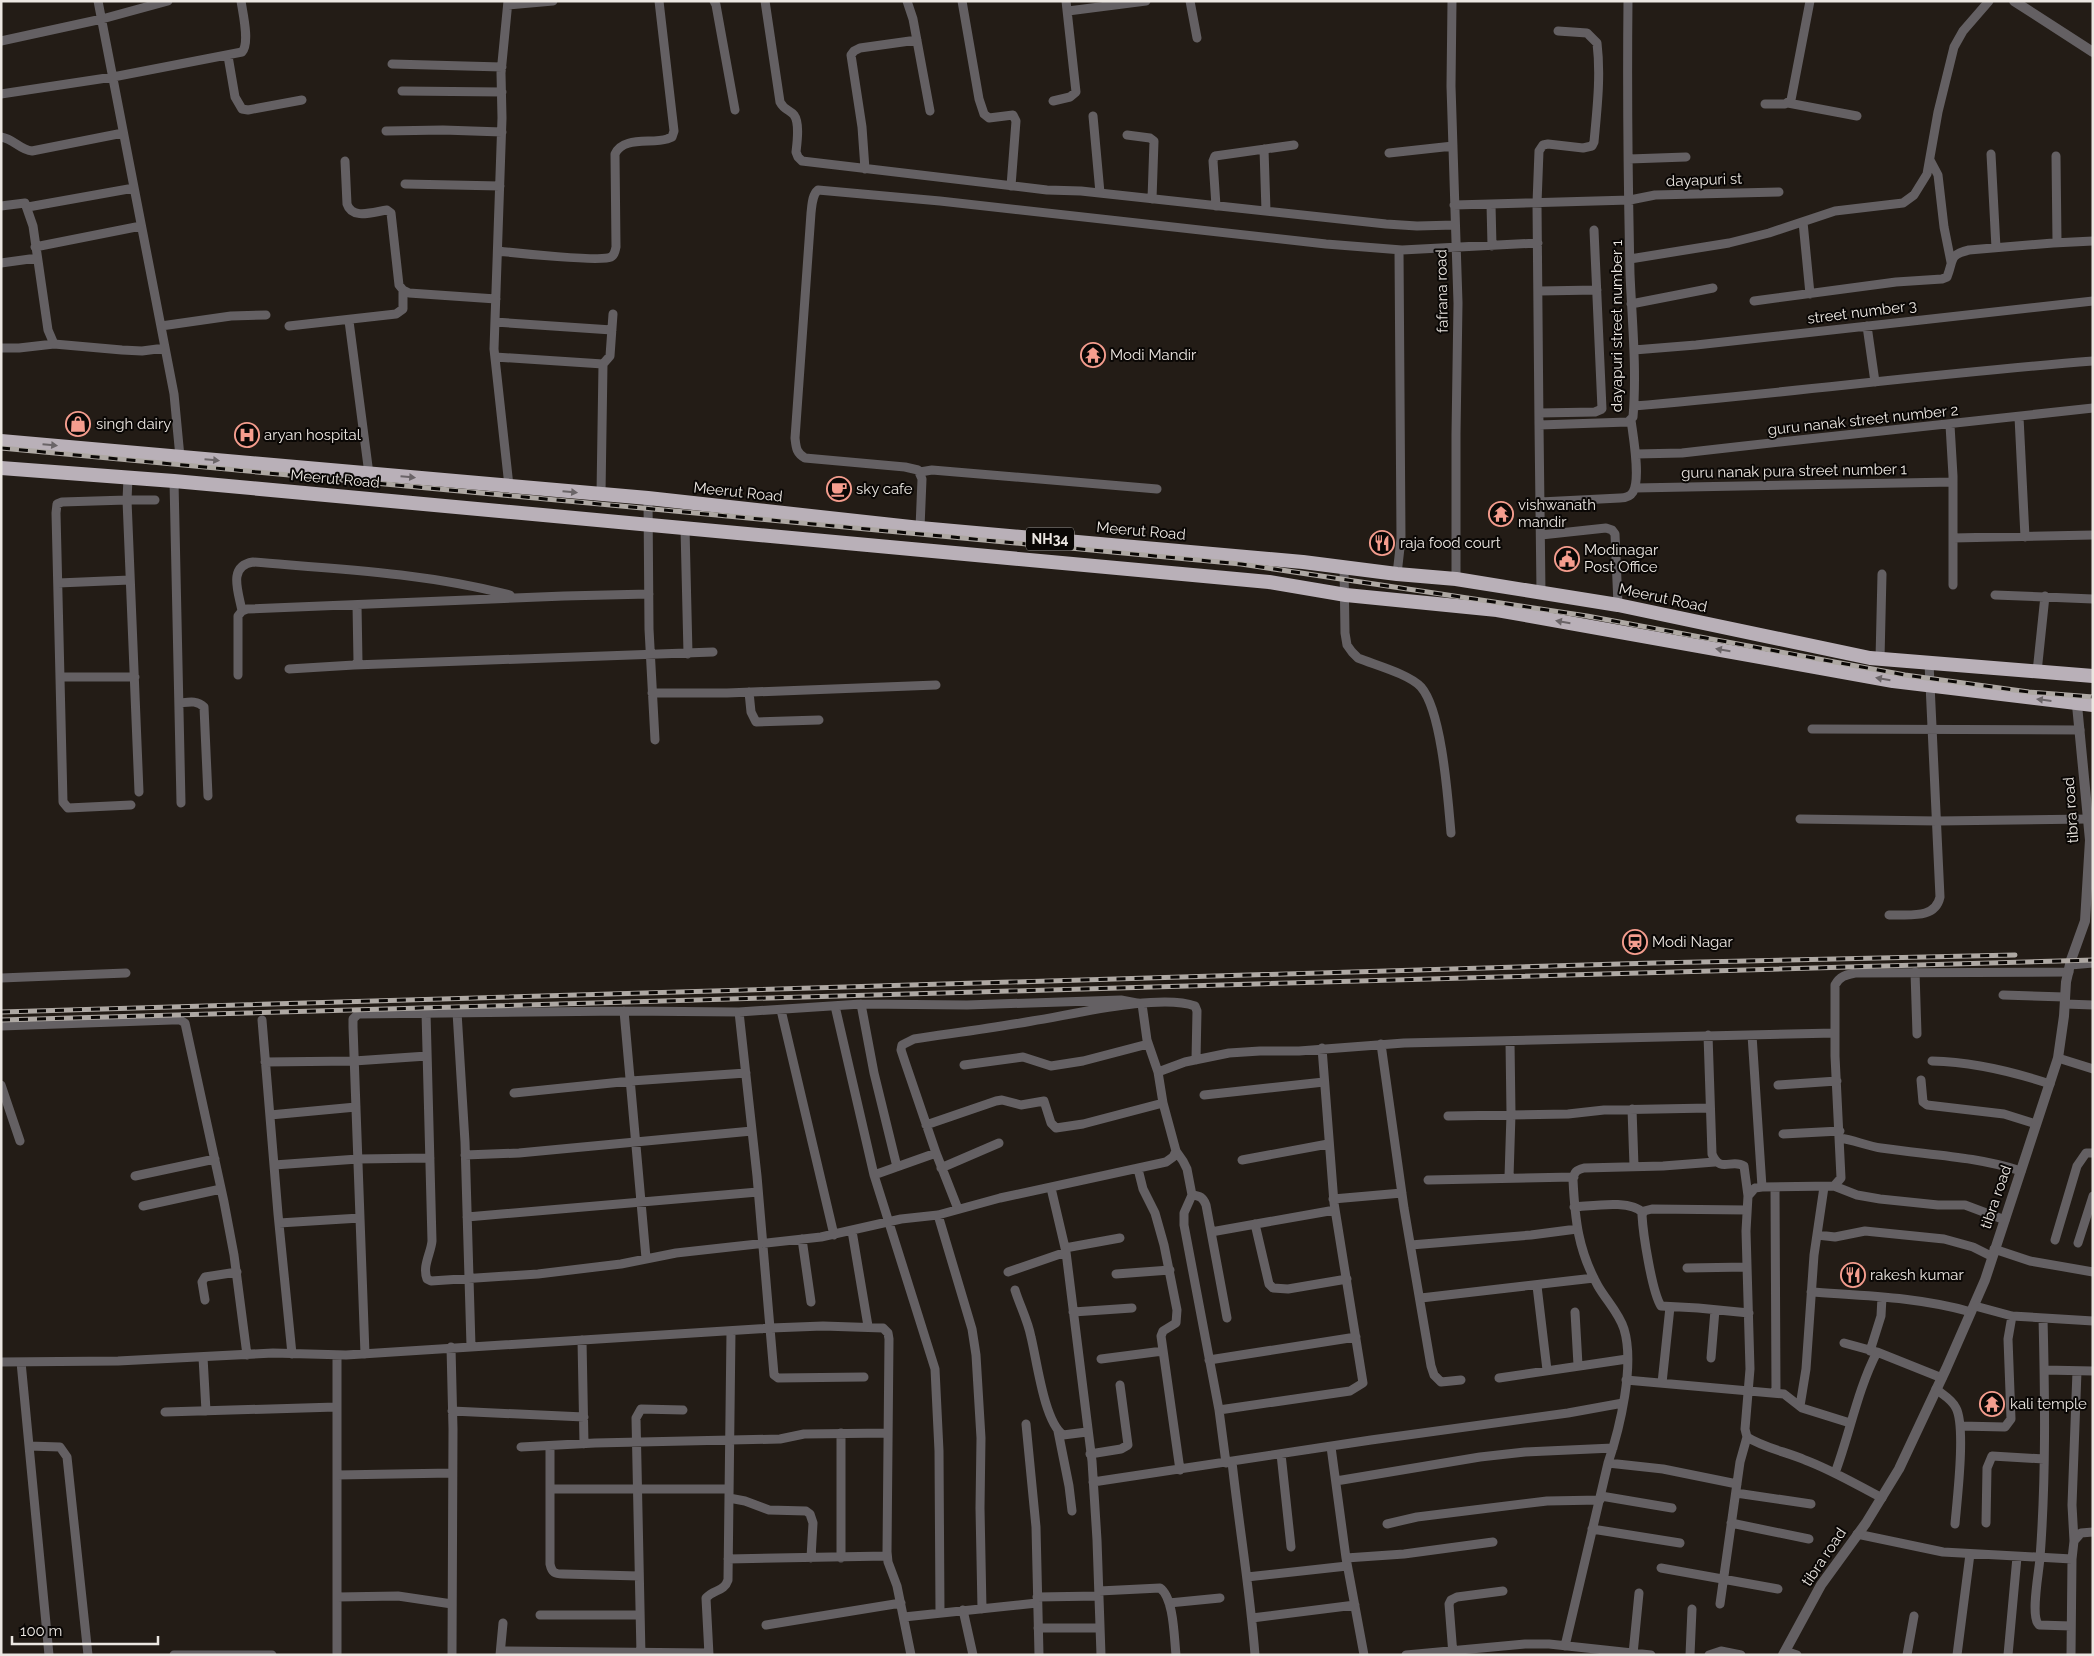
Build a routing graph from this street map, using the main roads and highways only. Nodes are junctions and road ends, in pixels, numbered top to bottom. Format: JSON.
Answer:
{"nodes":[{"id":1,"x":1,"y":441,"type":"edge"},
{"id":2,"x":1,"y":468,"type":"edge"},
{"id":3,"x":1282,"y":560,"type":"junction"},
{"id":4,"x":1281,"y":584,"type":"junction"},
{"id":5,"x":2093,"y":676,"type":"edge"},
{"id":6,"x":2093,"y":705,"type":"edge"}],
"edges":[{"from":1,"to":3,"type":"highway","name":"Meerut Road","number":"NH34","one_way":true},
{"from":2,"to":4,"type":"highway","name":"Meerut Road","number":"NH34"},
{"from":3,"to":4,"type":"highway"},
{"from":3,"to":5,"type":"highway","name":"Meerut Road","number":"NH34"},
{"from":6,"to":4,"type":"highway","name":"Meerut Road","number":"NH34","one_way":true}]}
